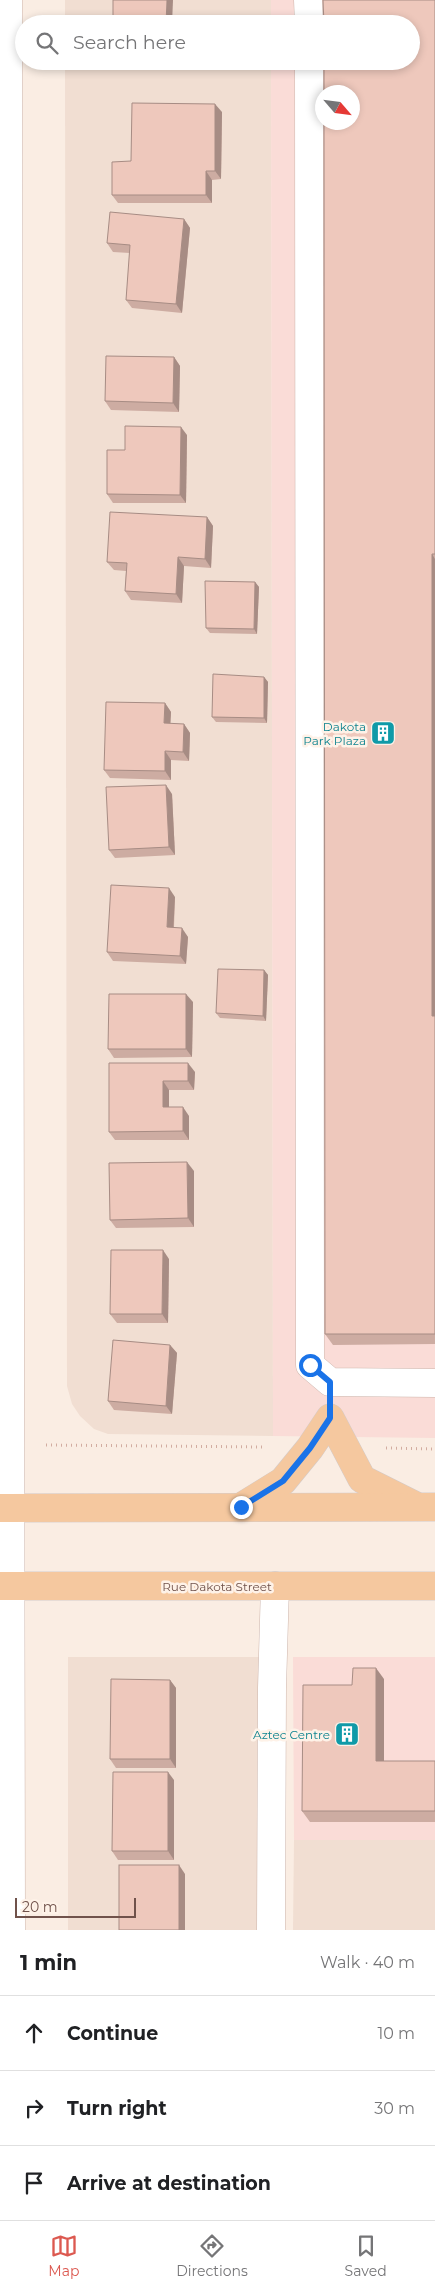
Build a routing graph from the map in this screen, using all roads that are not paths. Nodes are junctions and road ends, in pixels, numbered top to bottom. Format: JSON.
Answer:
{"nodes":[{"id":1,"x":8,"y":0,"type":"edge"},
{"id":2,"x":308,"y":0,"type":"edge"},
{"id":3,"x":308,"y":15,"type":"edge"},
{"id":4,"x":308,"y":70,"type":"edge"},
{"id":5,"x":4,"y":266,"type":"edge"},
{"id":6,"x":330,"y":1382,"type":"junction"},
{"id":7,"x":435,"y":1382,"type":"edge"},
{"id":8,"x":330,"y":1418,"type":"junction"},
{"id":9,"x":241,"y":1507,"type":"junction"},
{"id":10,"x":426,"y":1507,"type":"edge"},
{"id":11,"x":5,"y":1508,"type":"edge"},
{"id":12,"x":5,"y":1586,"type":"edge"},
{"id":13,"x":274,"y":1586,"type":"junction"},
{"id":14,"x":435,"y":1586,"type":"edge"},
{"id":15,"x":11,"y":1930,"type":"edge"},
{"id":16,"x":272,"y":1930,"type":"edge"}],
"edges":[{"from":1,"to":5,"type":"street"},
{"from":2,"to":3,"type":"street"},
{"from":4,"to":6,"type":"street"},
{"from":5,"to":11,"type":"street"},
{"from":6,"to":7,"type":"street"},
{"from":6,"to":8,"type":"street"},
{"from":8,"to":9,"type":"main road"},
{"from":8,"to":10,"type":"main road"},
{"from":9,"to":10,"type":"main road"},
{"from":9,"to":11,"type":"main road"},
{"from":11,"to":12,"type":"street"},
{"from":12,"to":13,"type":"main road","name":"Rue Dakota Street"},
{"from":12,"to":15,"type":"street"},
{"from":13,"to":14,"type":"main road","name":"Rue Dakota Street"},
{"from":13,"to":16,"type":"street"}]}
